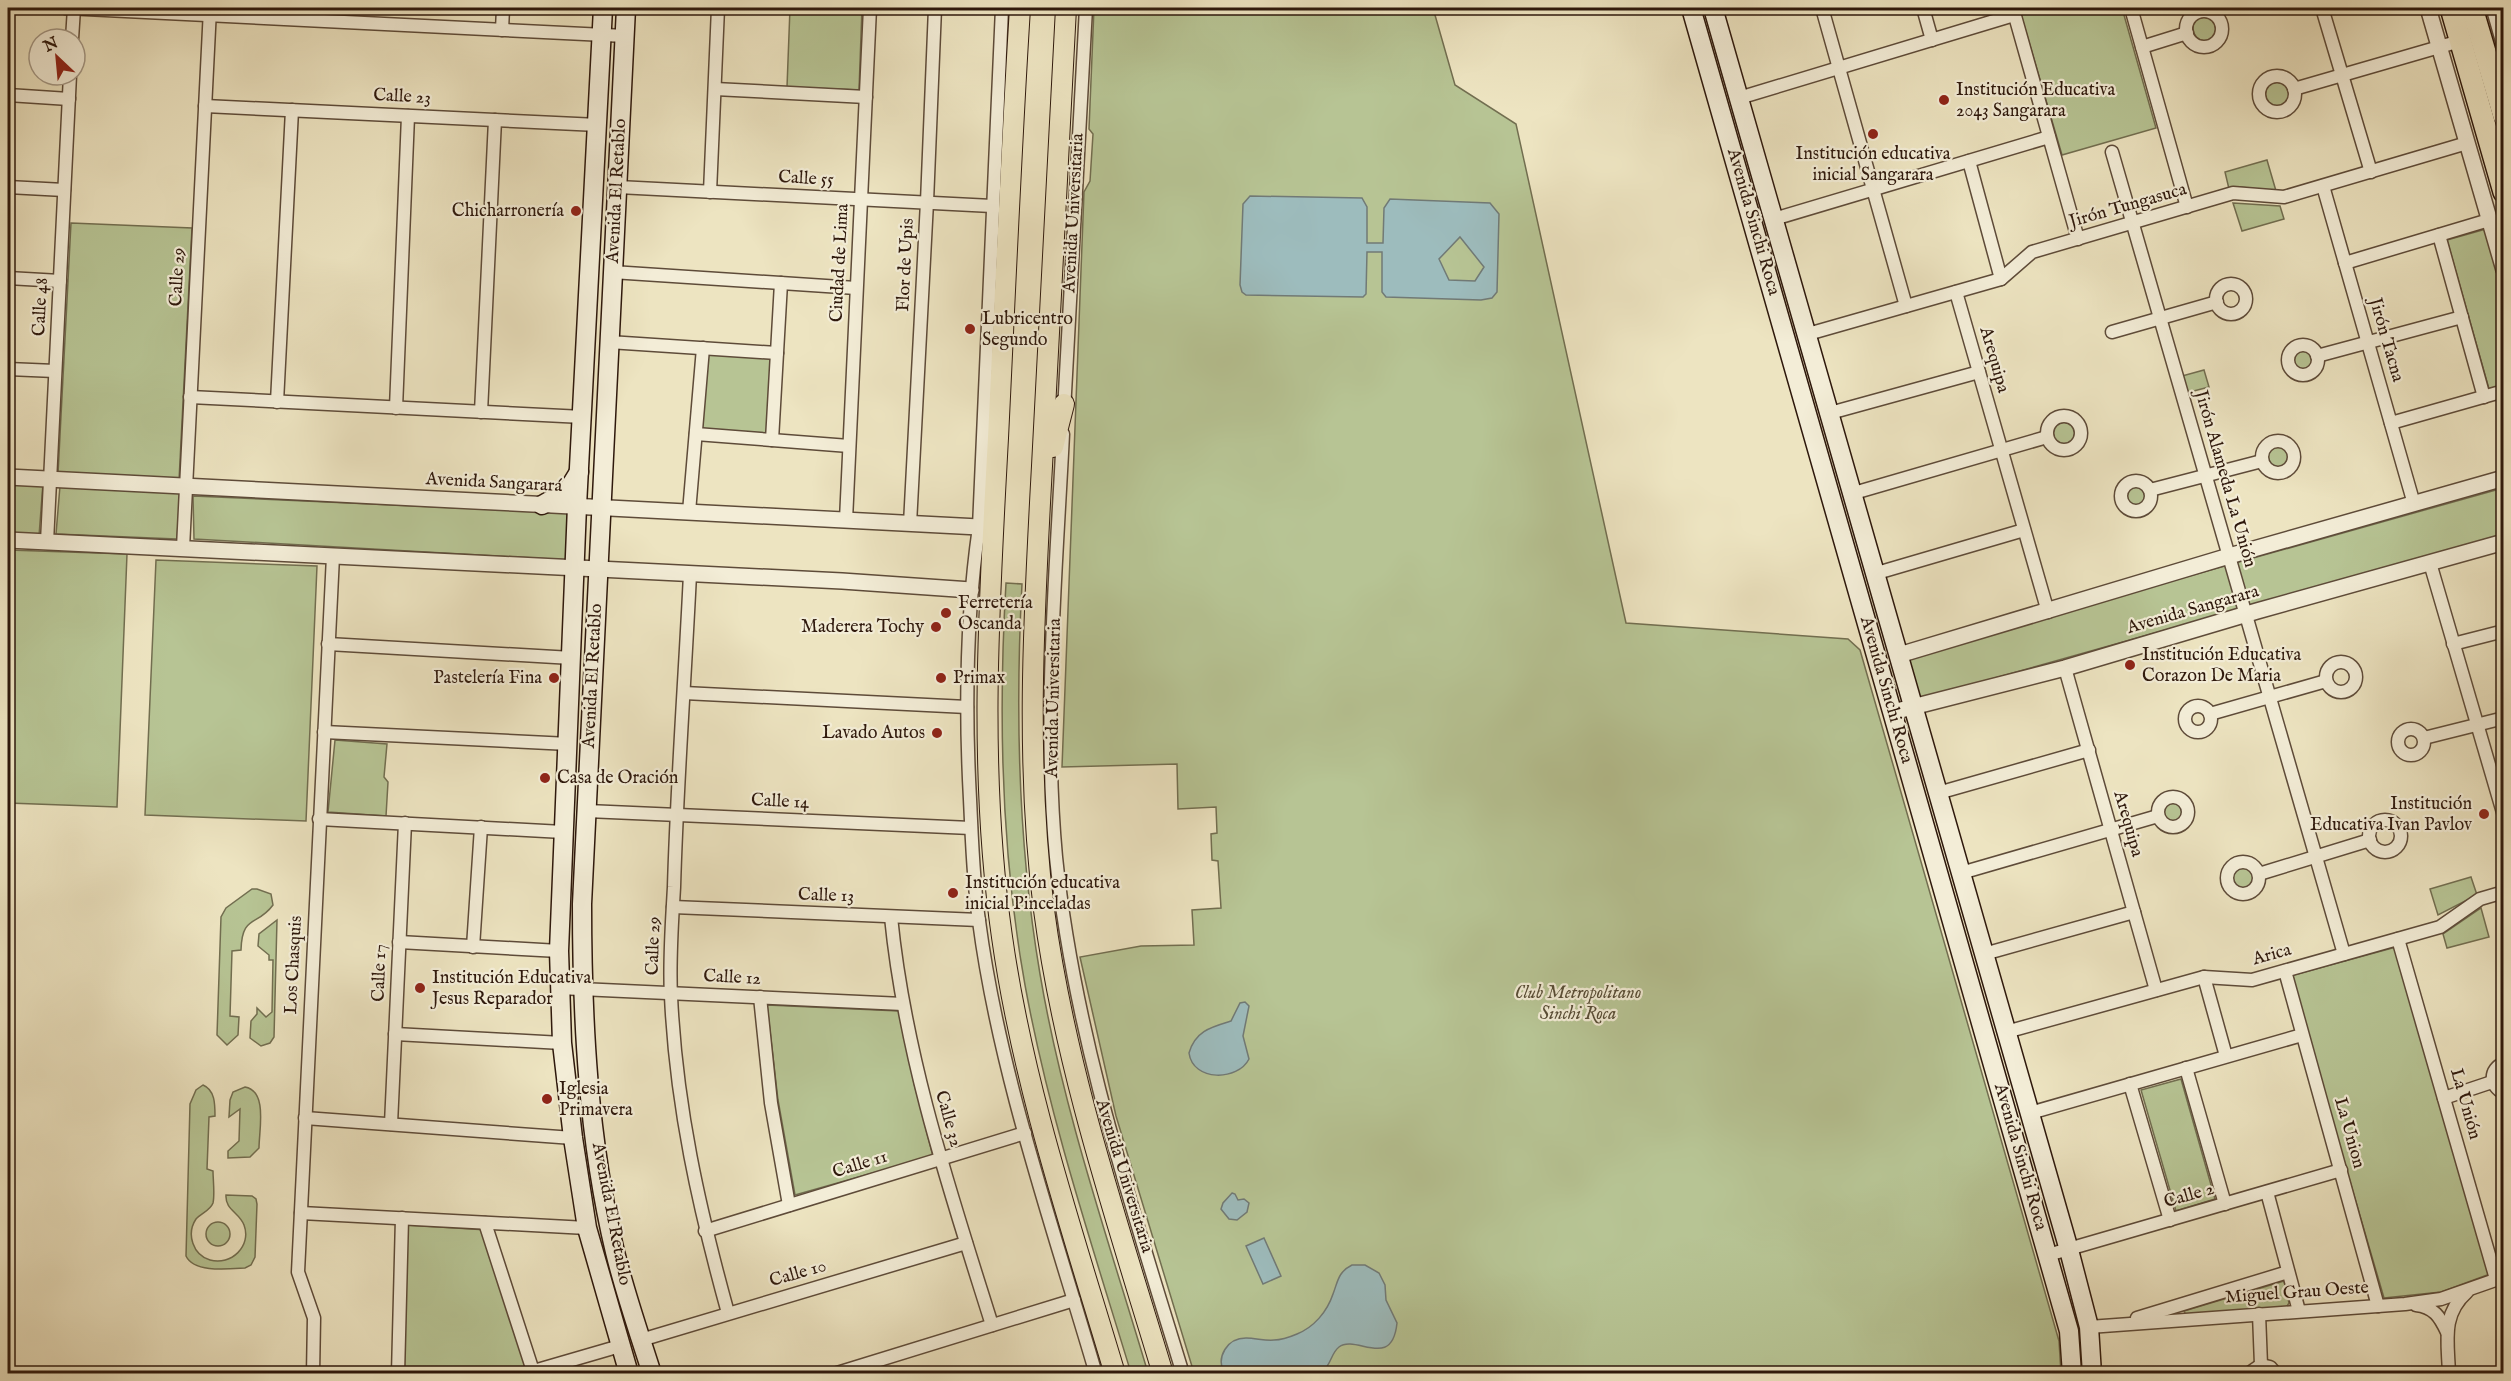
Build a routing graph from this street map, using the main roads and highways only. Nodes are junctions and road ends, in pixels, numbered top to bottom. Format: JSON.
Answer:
{"nodes":[{"id":1,"x":603,"y":8,"type":"edge"},
{"id":2,"x":626,"y":8,"type":"edge"},
{"id":3,"x":1020,"y":8,"type":"edge"},
{"id":4,"x":1066,"y":8,"type":"edge"},
{"id":5,"x":1691,"y":8,"type":"edge"},
{"id":6,"x":1713,"y":8,"type":"edge"},
{"id":7,"x":2451,"y":8,"type":"edge"},
{"id":8,"x":2472,"y":8,"type":"edge"},
{"id":9,"x":2488,"y":70,"type":"edge"},
{"id":10,"x":2504,"y":116,"type":"edge"},
{"id":11,"x":2504,"y":192,"type":"edge"},
{"id":12,"x":1064,"y":404,"type":"road end"},
{"id":13,"x":580,"y":470,"type":"junction"},
{"id":14,"x":1041,"y":487,"type":"junction"},
{"id":15,"x":542,"y":505,"type":"road end"},
{"id":16,"x":1888,"y":615,"type":"junction"},
{"id":17,"x":1867,"y":623,"type":"junction"},
{"id":18,"x":628,"y":1374,"type":"edge"},
{"id":19,"x":652,"y":1374,"type":"edge"},
{"id":20,"x":1115,"y":1374,"type":"edge"},
{"id":21,"x":1163,"y":1374,"type":"edge"},
{"id":22,"x":2072,"y":1374,"type":"edge"},
{"id":23,"x":2092,"y":1374,"type":"edge"}],
"edges":[{"from":1,"to":13,"type":"main road","name":"Avenida El Retablo"},
{"from":2,"to":19,"type":"main road","name":"Avenida El Retablo"},
{"from":3,"to":20,"type":"main road"},
{"from":4,"to":14,"type":"main road","name":"Avenida Universitaria"},
{"from":5,"to":17,"type":"main road","name":"Avenida Sinchi Roca"},
{"from":6,"to":16,"type":"main road","name":"Avenida Sinchi Roca"},
{"from":7,"to":9,"type":"highway"},
{"from":8,"to":9,"type":"highway"},
{"from":9,"to":10,"type":"highway"},
{"from":9,"to":11,"type":"highway"},
{"from":12,"to":14,"type":"main road"},
{"from":13,"to":15,"type":"main road"},
{"from":13,"to":18,"type":"main road","name":"Avenida El Retablo"},
{"from":14,"to":21,"type":"main road","name":"Avenida Universitaria"},
{"from":16,"to":17,"type":"main road"},
{"from":16,"to":23,"type":"main road","name":"Avenida Sinchi Roca"},
{"from":17,"to":22,"type":"main road","name":"Avenida Sinchi Roca"}]}
